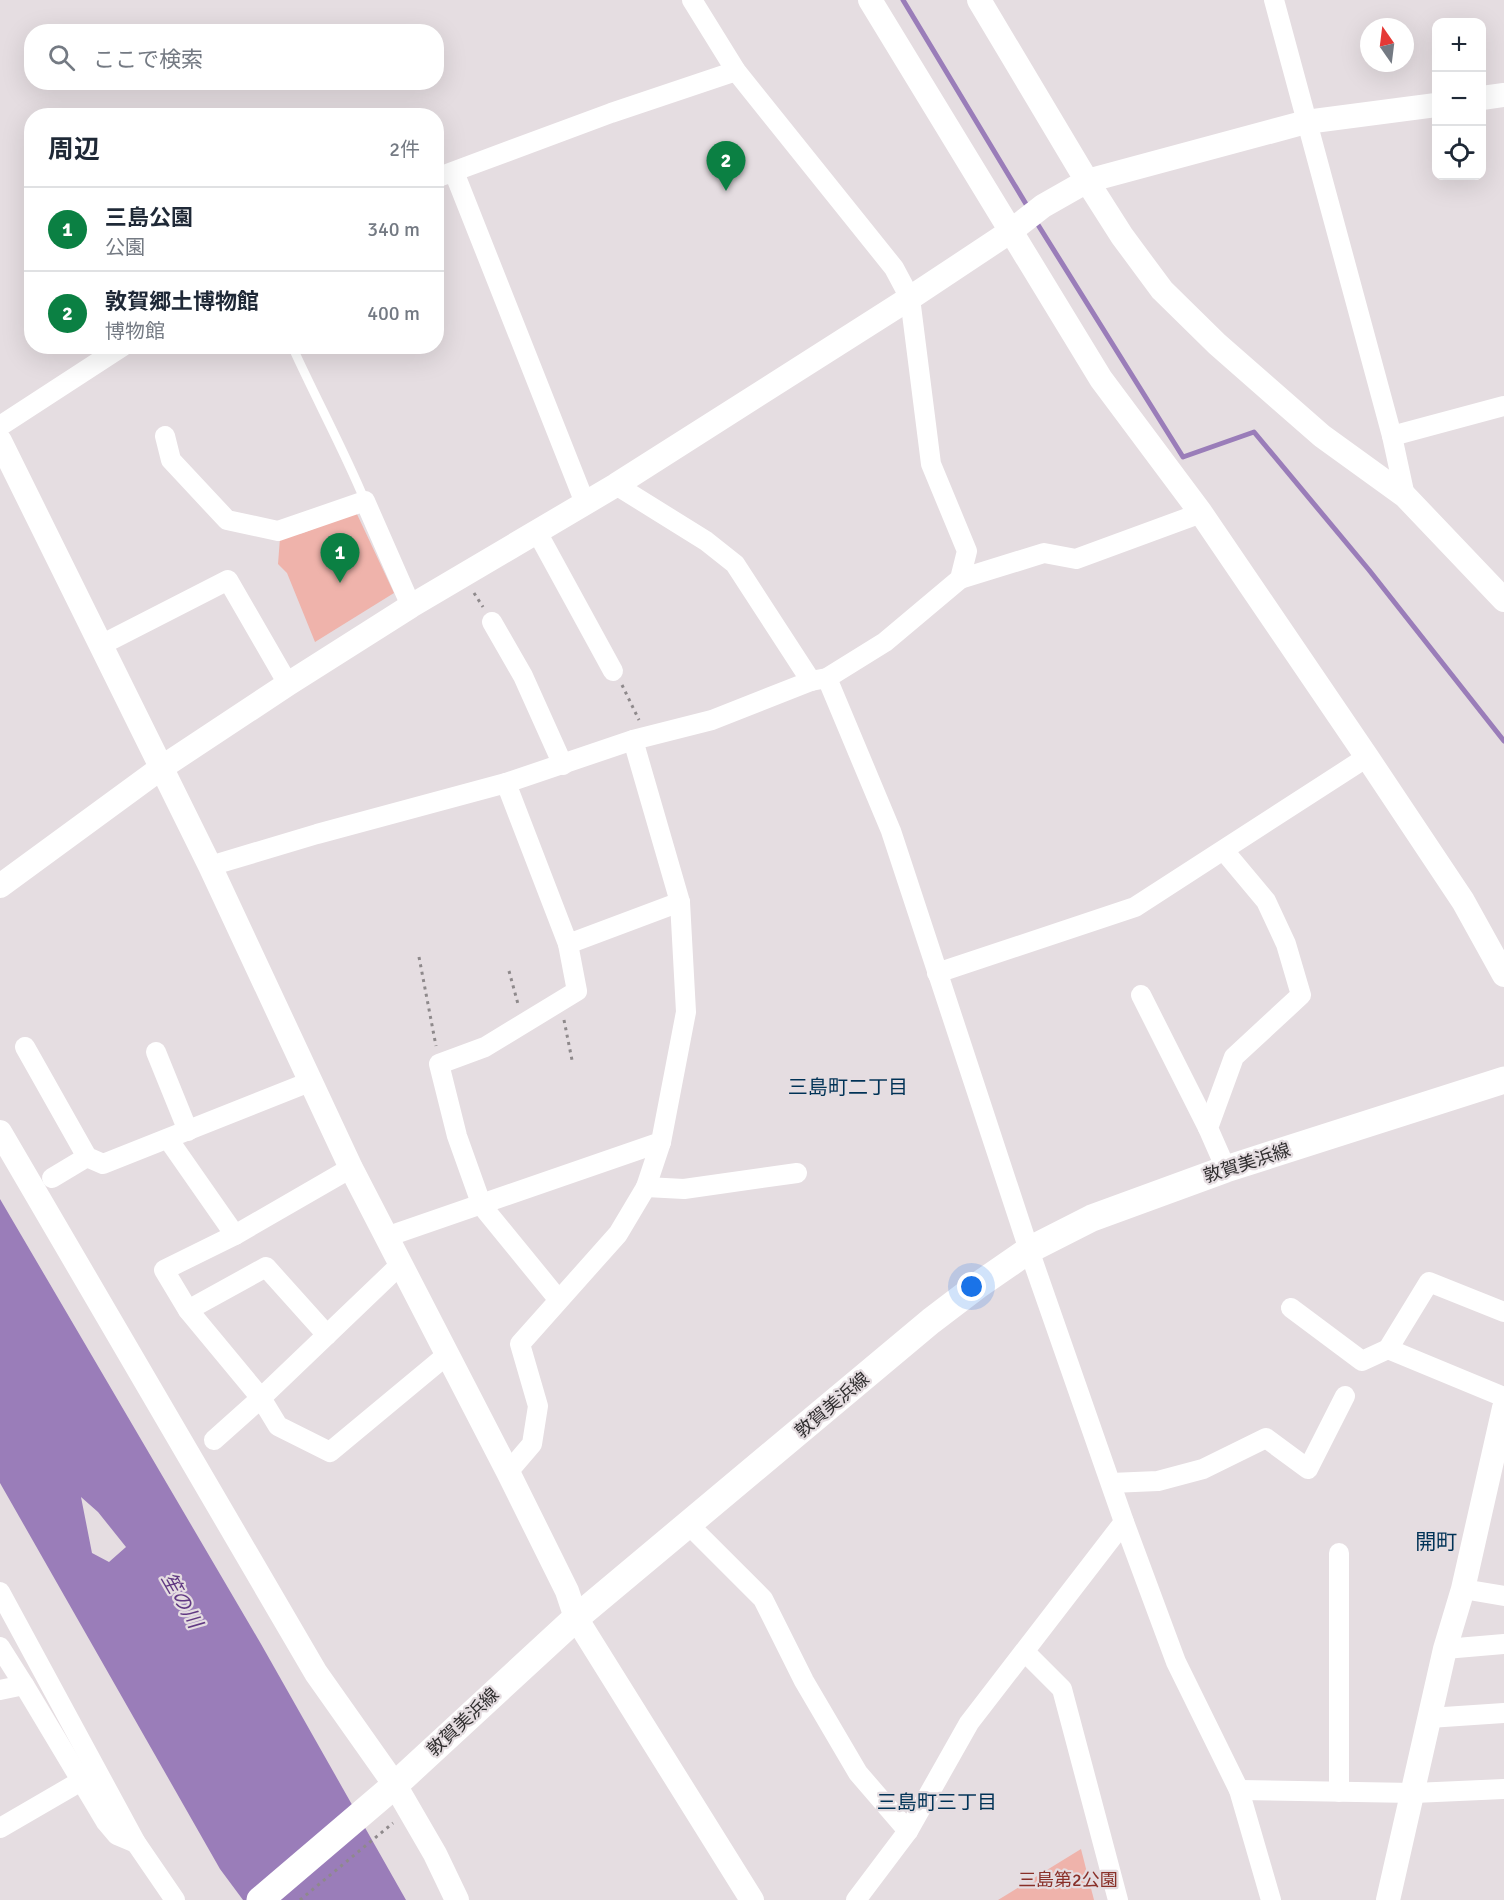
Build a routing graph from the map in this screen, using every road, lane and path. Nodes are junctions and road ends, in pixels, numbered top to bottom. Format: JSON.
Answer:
{"nodes":[{"id":1,"x":692,"y":0,"type":"edge"},
{"id":2,"x":870,"y":0,"type":"edge"},
{"id":3,"x":979,"y":0,"type":"edge"},
{"id":4,"x":1274,"y":0,"type":"edge"},
{"id":5,"x":736,"y":71,"type":"junction"},
{"id":6,"x":1504,"y":95,"type":"edge"},
{"id":7,"x":1486,"y":97,"type":"edge"},
{"id":8,"x":1432,"y":106,"type":"edge"},
{"id":9,"x":1306,"y":122,"type":"junction"},
{"id":10,"x":445,"y":175,"type":"edge"},
{"id":11,"x":1087,"y":181,"type":"junction"},
{"id":12,"x":1017,"y":227,"type":"junction"},
{"id":13,"x":910,"y":298,"type":"junction"},
{"id":14,"x":111,"y":354,"type":"edge"},
{"id":15,"x":296,"y":354,"type":"edge"},
{"id":16,"x":1504,"y":406,"type":"edge"},
{"id":17,"x":0,"y":426,"type":"edge"},
{"id":18,"x":165,"y":436,"type":"dead end"},
{"id":19,"x":1392,"y":436,"type":"junction"},
{"id":20,"x":0,"y":441,"type":"edge"},
{"id":21,"x":616,"y":485,"type":"junction"},
{"id":22,"x":1405,"y":496,"type":"junction"},
{"id":23,"x":365,"y":501,"type":"junction"},
{"id":24,"x":585,"y":503,"type":"junction"},
{"id":25,"x":1201,"y":513,"type":"junction"},
{"id":26,"x":537,"y":532,"type":"junction"},
{"id":27,"x":463,"y":575,"type":"junction"},
{"id":28,"x":960,"y":579,"type":"junction"},
{"id":29,"x":1504,"y":600,"type":"edge"},
{"id":30,"x":411,"y":606,"type":"junction"},
{"id":31,"x":492,"y":622,"type":"joint"},
{"id":32,"x":101,"y":645,"type":"junction"},
{"id":33,"x":613,"y":671,"type":"joint"},
{"id":34,"x":819,"y":679,"type":"junction"},
{"id":35,"x":288,"y":684,"type":"junction"},
{"id":36,"x":639,"y":738,"type":"junction"},
{"id":37,"x":1367,"y":757,"type":"junction"},
{"id":38,"x":563,"y":765,"type":"junction"},
{"id":39,"x":161,"y":768,"type":"junction"},
{"id":40,"x":506,"y":783,"type":"junction"},
{"id":41,"x":1225,"y":852,"type":"junction"},
{"id":42,"x":210,"y":866,"type":"junction"},
{"id":43,"x":0,"y":885,"type":"edge"},
{"id":44,"x":681,"y":902,"type":"junction"},
{"id":45,"x":568,"y":944,"type":"junction"},
{"id":46,"x":419,"y":957,"type":"dead end"},
{"id":47,"x":509,"y":971,"type":"dead end"},
{"id":48,"x":937,"y":974,"type":"junction"},
{"id":49,"x":1504,"y":975,"type":"edge"},
{"id":50,"x":1141,"y":995,"type":"dead end"},
{"id":51,"x":560,"y":1001,"type":"junction"},
{"id":52,"x":524,"y":1026,"type":"junction"},
{"id":53,"x":26,"y":1047,"type":"dead end"},
{"id":54,"x":156,"y":1052,"type":"dead end"},
{"id":55,"x":573,"y":1060,"type":"dead end"},
{"id":56,"x":439,"y":1064,"type":"junction"},
{"id":57,"x":1504,"y":1080,"type":"edge"},
{"id":58,"x":312,"y":1081,"type":"junction"},
{"id":59,"x":1208,"y":1128,"type":"junction"},
{"id":60,"x":188,"y":1131,"type":"junction"},
{"id":61,"x":0,"y":1132,"type":"edge"},
{"id":62,"x":168,"y":1139,"type":"junction"},
{"id":63,"x":661,"y":1142,"type":"junction"},
{"id":64,"x":87,"y":1157,"type":"junction"},
{"id":65,"x":351,"y":1168,"type":"junction"},
{"id":66,"x":1226,"y":1169,"type":"junction"},
{"id":67,"x":797,"y":1173,"type":"dead end"},
{"id":68,"x":52,"y":1178,"type":"dead end"},
{"id":69,"x":646,"y":1187,"type":"junction"},
{"id":70,"x":482,"y":1206,"type":"junction"},
{"id":71,"x":235,"y":1235,"type":"junction"},
{"id":72,"x":386,"y":1237,"type":"junction"},
{"id":73,"x":1029,"y":1250,"type":"junction"},
{"id":74,"x":401,"y":1264,"type":"junction"},
{"id":75,"x":558,"y":1299,"type":"junction"},
{"id":76,"x":1291,"y":1308,"type":"dead end"},
{"id":77,"x":188,"y":1310,"type":"junction"},
{"id":78,"x":1504,"y":1312,"type":"edge"},
{"id":79,"x":327,"y":1335,"type":"junction"},
{"id":80,"x":1388,"y":1349,"type":"junction"},
{"id":81,"x":448,"y":1354,"type":"junction"},
{"id":82,"x":1344,"y":1396,"type":"dead end"},
{"id":83,"x":1504,"y":1397,"type":"edge"},
{"id":84,"x":261,"y":1398,"type":"junction"},
{"id":85,"x":1504,"y":1408,"type":"edge"},
{"id":86,"x":214,"y":1440,"type":"dead end"},
{"id":87,"x":508,"y":1472,"type":"junction"},
{"id":88,"x":1111,"y":1483,"type":"junction"},
{"id":89,"x":1125,"y":1522,"type":"junction"},
{"id":90,"x":690,"y":1526,"type":"junction"},
{"id":91,"x":1339,"y":1553,"type":"dead end"},
{"id":92,"x":1463,"y":1589,"type":"junction"},
{"id":93,"x":0,"y":1592,"type":"edge"},
{"id":94,"x":1504,"y":1596,"type":"edge"},
{"id":95,"x":576,"y":1618,"type":"junction"},
{"id":96,"x":1504,"y":1644,"type":"edge"},
{"id":97,"x":0,"y":1647,"type":"edge"},
{"id":98,"x":1445,"y":1649,"type":"junction"},
{"id":99,"x":1025,"y":1652,"type":"junction"},
{"id":100,"x":24,"y":1685,"type":"junction"},
{"id":101,"x":0,"y":1690,"type":"edge"},
{"id":102,"x":1504,"y":1713,"type":"edge"},
{"id":103,"x":1429,"y":1718,"type":"junction"},
{"id":104,"x":81,"y":1781,"type":"junction"},
{"id":105,"x":395,"y":1785,"type":"junction"},
{"id":106,"x":1504,"y":1789,"type":"edge"},
{"id":107,"x":1239,"y":1790,"type":"junction"},
{"id":108,"x":1339,"y":1792,"type":"junction"},
{"id":109,"x":1414,"y":1793,"type":"junction"},
{"id":110,"x":396,"y":1820,"type":"dead end"},
{"id":111,"x":0,"y":1828,"type":"edge"},
{"id":112,"x":908,"y":1831,"type":"junction"},
{"id":113,"x":136,"y":1843,"type":"junction"},
{"id":114,"x":175,"y":1900,"type":"edge"},
{"id":115,"x":260,"y":1900,"type":"edge"},
{"id":116,"x":300,"y":1900,"type":"edge"},
{"id":117,"x":457,"y":1900,"type":"edge"},
{"id":118,"x":752,"y":1900,"type":"edge"},
{"id":119,"x":856,"y":1900,"type":"edge"},
{"id":120,"x":1118,"y":1900,"type":"edge"},
{"id":121,"x":1271,"y":1900,"type":"edge"},
{"id":122,"x":1388,"y":1900,"type":"edge"}],
"edges":[{"from":1,"to":5,"type":"street"},
{"from":2,"to":12,"type":"street"},
{"from":3,"to":11,"type":"street"},
{"from":4,"to":9,"type":"street"},
{"from":5,"to":10,"type":"street"},
{"from":5,"to":13,"type":"street"},
{"from":6,"to":7,"type":"street"},
{"from":8,"to":9,"type":"street"},
{"from":9,"to":11,"type":"street"},
{"from":9,"to":19,"type":"street"},
{"from":10,"to":24,"type":"street"},
{"from":11,"to":12,"type":"street"},
{"from":11,"to":22,"type":"street"},
{"from":12,"to":13,"type":"street"},
{"from":12,"to":25,"type":"street"},
{"from":13,"to":21,"type":"street"},
{"from":13,"to":28,"type":"street"},
{"from":14,"to":17,"type":"street"},
{"from":15,"to":23,"type":"lane"},
{"from":16,"to":19,"type":"street"},
{"from":18,"to":23,"type":"street"},
{"from":19,"to":22,"type":"street"},
{"from":20,"to":32,"type":"street"},
{"from":21,"to":24,"type":"street"},
{"from":21,"to":34,"type":"street"},
{"from":22,"to":29,"type":"street"},
{"from":23,"to":30,"type":"street"},
{"from":24,"to":26,"type":"street"},
{"from":25,"to":28,"type":"street"},
{"from":25,"to":37,"type":"street"},
{"from":26,"to":27,"type":"street"},
{"from":26,"to":33,"type":"street"},
{"from":27,"to":30,"type":"street"},
{"from":27,"to":31,"type":"path"},
{"from":28,"to":34,"type":"street"},
{"from":30,"to":35,"type":"street"},
{"from":31,"to":38,"type":"street"},
{"from":32,"to":35,"type":"street"},
{"from":32,"to":39,"type":"street"},
{"from":33,"to":36,"type":"path"},
{"from":34,"to":36,"type":"street"},
{"from":34,"to":48,"type":"street"},
{"from":35,"to":39,"type":"street"},
{"from":36,"to":38,"type":"street"},
{"from":36,"to":44,"type":"street"},
{"from":37,"to":41,"type":"street"},
{"from":37,"to":49,"type":"street"},
{"from":38,"to":40,"type":"street"},
{"from":39,"to":42,"type":"street"},
{"from":39,"to":43,"type":"street"},
{"from":40,"to":42,"type":"street"},
{"from":40,"to":45,"type":"street"},
{"from":41,"to":48,"type":"street"},
{"from":41,"to":59,"type":"street"},
{"from":42,"to":58,"type":"street"},
{"from":44,"to":45,"type":"street"},
{"from":44,"to":63,"type":"street"},
{"from":45,"to":51,"type":"street"},
{"from":46,"to":56,"type":"path"},
{"from":47,"to":52,"type":"path"},
{"from":48,"to":73,"type":"street"},
{"from":50,"to":59,"type":"street"},
{"from":51,"to":52,"type":"street"},
{"from":51,"to":55,"type":"path"},
{"from":52,"to":56,"type":"street"},
{"from":53,"to":64,"type":"street"},
{"from":54,"to":60,"type":"street"},
{"from":56,"to":70,"type":"street"},
{"from":57,"to":66,"type":"main road","name":"敦賀美浜線"},
{"from":58,"to":60,"type":"street"},
{"from":58,"to":65,"type":"street"},
{"from":59,"to":66,"type":"street"},
{"from":60,"to":62,"type":"street"},
{"from":61,"to":105,"type":"street"},
{"from":62,"to":64,"type":"street"},
{"from":62,"to":71,"type":"street"},
{"from":63,"to":69,"type":"street"},
{"from":63,"to":70,"type":"street"},
{"from":64,"to":68,"type":"street"},
{"from":65,"to":71,"type":"street"},
{"from":65,"to":72,"type":"street"},
{"from":66,"to":73,"type":"main road","name":"敦賀美浜線"},
{"from":67,"to":69,"type":"street"},
{"from":69,"to":75,"type":"street"},
{"from":70,"to":72,"type":"street"},
{"from":70,"to":75,"type":"street"},
{"from":71,"to":77,"type":"street"},
{"from":72,"to":74,"type":"street"},
{"from":73,"to":88,"type":"street"},
{"from":73,"to":90,"type":"main road","name":"敦賀美浜線"},
{"from":74,"to":79,"type":"street"},
{"from":74,"to":81,"type":"street"},
{"from":75,"to":87,"type":"street"},
{"from":76,"to":80,"type":"street"},
{"from":77,"to":79,"type":"street"},
{"from":77,"to":84,"type":"street"},
{"from":78,"to":80,"type":"street"},
{"from":79,"to":84,"type":"street"},
{"from":80,"to":83,"type":"street"},
{"from":81,"to":84,"type":"street"},
{"from":81,"to":87,"type":"street"},
{"from":82,"to":88,"type":"street"},
{"from":84,"to":86,"type":"street"},
{"from":85,"to":92,"type":"street"},
{"from":87,"to":95,"type":"street"},
{"from":88,"to":89,"type":"street"},
{"from":89,"to":99,"type":"street"},
{"from":89,"to":107,"type":"street"},
{"from":90,"to":95,"type":"main road","name":"敦賀美浜線"},
{"from":90,"to":112,"type":"street"},
{"from":91,"to":108,"type":"street"},
{"from":92,"to":94,"type":"street"},
{"from":92,"to":98,"type":"street"},
{"from":93,"to":113,"type":"street"},
{"from":95,"to":105,"type":"main road","name":"敦賀美浜線"},
{"from":95,"to":118,"type":"street"},
{"from":96,"to":98,"type":"street"},
{"from":97,"to":100,"type":"street"},
{"from":98,"to":103,"type":"street"},
{"from":99,"to":112,"type":"street"},
{"from":99,"to":120,"type":"street"},
{"from":100,"to":101,"type":"street"},
{"from":100,"to":104,"type":"street"},
{"from":102,"to":103,"type":"street"},
{"from":103,"to":109,"type":"street"},
{"from":104,"to":111,"type":"street"},
{"from":104,"to":113,"type":"street"},
{"from":105,"to":115,"type":"main road","name":"敦賀美浜線"},
{"from":105,"to":117,"type":"street"},
{"from":106,"to":109,"type":"street"},
{"from":107,"to":108,"type":"street"},
{"from":107,"to":121,"type":"street"},
{"from":108,"to":109,"type":"street"},
{"from":109,"to":122,"type":"street"},
{"from":110,"to":116,"type":"path"},
{"from":112,"to":119,"type":"street"},
{"from":113,"to":114,"type":"street"}]}
